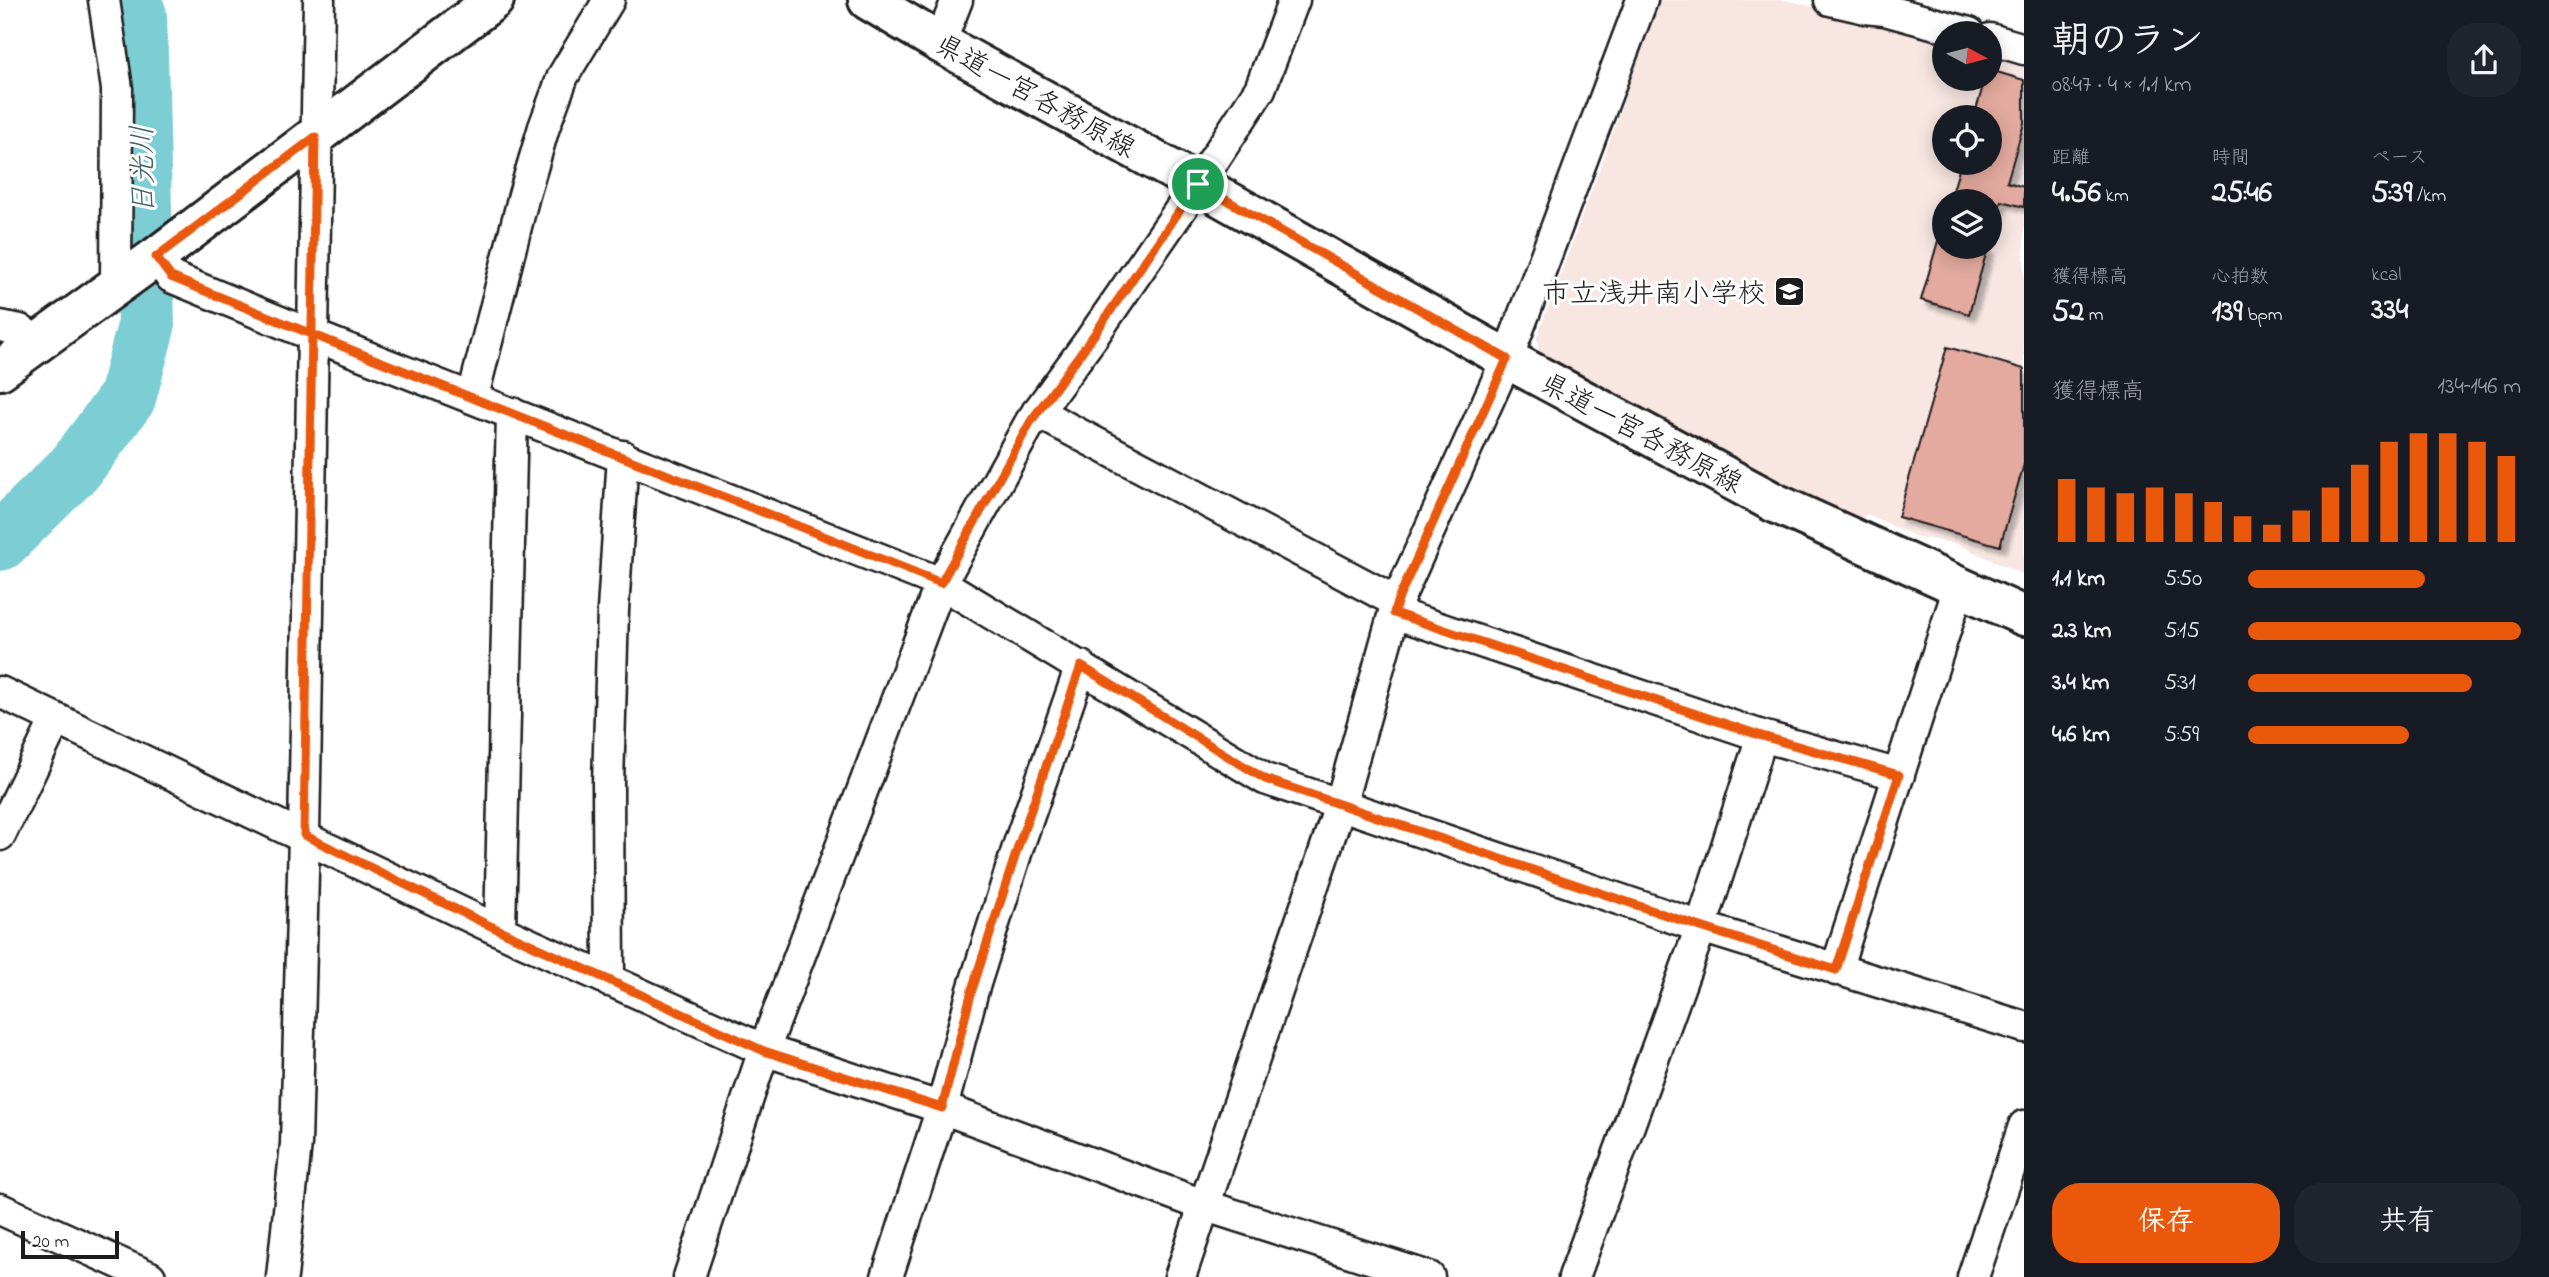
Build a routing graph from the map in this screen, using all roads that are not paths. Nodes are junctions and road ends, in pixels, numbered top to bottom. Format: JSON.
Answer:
{"nodes":[{"id":1,"x":104,"y":0,"type":"edge"},
{"id":2,"x":319,"y":0,"type":"edge"},
{"id":3,"x":494,"y":0,"type":"edge"},
{"id":4,"x":609,"y":0,"type":"edge"},
{"id":5,"x":868,"y":0,"type":"edge"},
{"id":6,"x":957,"y":0,"type":"edge"},
{"id":7,"x":1294,"y":0,"type":"edge"},
{"id":8,"x":1642,"y":0,"type":"edge"},
{"id":9,"x":1830,"y":0,"type":"edge"},
{"id":10,"x":1886,"y":5,"type":"edge"},
{"id":11,"x":1933,"y":21,"type":"edge"},
{"id":12,"x":940,"y":43,"type":"junction"},
{"id":13,"x":2002,"y":43,"type":"edge"},
{"id":14,"x":2024,"y":49,"type":"edge"},
{"id":15,"x":315,"y":137,"type":"junction"},
{"id":16,"x":1198,"y":184,"type":"junction"},
{"id":17,"x":156,"y":257,"type":"junction"},
{"id":18,"x":117,"y":285,"type":"junction"},
{"id":19,"x":0,"y":326,"type":"edge"},
{"id":20,"x":312,"y":335,"type":"junction"},
{"id":21,"x":37,"y":342,"type":"junction"},
{"id":22,"x":1507,"y":359,"type":"junction"},
{"id":23,"x":0,"y":370,"type":"edge"},
{"id":24,"x":473,"y":396,"type":"junction"},
{"id":25,"x":1037,"y":412,"type":"junction"},
{"id":26,"x":512,"y":413,"type":"junction"},
{"id":27,"x":623,"y":456,"type":"junction"},
{"id":28,"x":941,"y":583,"type":"junction"},
{"id":29,"x":1959,"y":587,"type":"junction"},
{"id":30,"x":1396,"y":608,"type":"junction"},
{"id":31,"x":2024,"y":616,"type":"edge"},
{"id":32,"x":1081,"y":666,"type":"junction"},
{"id":33,"x":0,"y":692,"type":"edge"},
{"id":34,"x":56,"y":719,"type":"junction"},
{"id":35,"x":1762,"y":736,"type":"junction"},
{"id":36,"x":1899,"y":775,"type":"junction"},
{"id":37,"x":1340,"y":806,"type":"junction"},
{"id":38,"x":0,"y":835,"type":"edge"},
{"id":39,"x":304,"y":835,"type":"junction"},
{"id":40,"x":1701,"y":927,"type":"junction"},
{"id":41,"x":500,"y":930,"type":"junction"},
{"id":42,"x":1836,"y":970,"type":"junction"},
{"id":43,"x":609,"y":981,"type":"junction"},
{"id":44,"x":2024,"y":1027,"type":"edge"},
{"id":45,"x":764,"y":1051,"type":"junction"},
{"id":46,"x":942,"y":1108,"type":"junction"},
{"id":47,"x":2024,"y":1126,"type":"edge"},
{"id":48,"x":1203,"y":1205,"type":"junction"},
{"id":49,"x":0,"y":1209,"type":"edge"},
{"id":50,"x":133,"y":1273,"type":"edge"},
{"id":51,"x":282,"y":1277,"type":"edge"},
{"id":52,"x":689,"y":1277,"type":"edge"},
{"id":53,"x":887,"y":1277,"type":"edge"},
{"id":54,"x":1180,"y":1277,"type":"edge"},
{"id":55,"x":1429,"y":1277,"type":"edge"},
{"id":56,"x":1574,"y":1277,"type":"edge"},
{"id":57,"x":1973,"y":1277,"type":"edge"}],
"edges":[{"from":1,"to":18,"type":"street"},
{"from":2,"to":15,"type":"street"},
{"from":3,"to":15,"type":"main road"},
{"from":4,"to":24,"type":"street"},
{"from":5,"to":12,"type":"main road","name":"県道一宮各務原線"},
{"from":6,"to":12,"type":"street"},
{"from":7,"to":16,"type":"street"},
{"from":8,"to":22,"type":"street"},
{"from":9,"to":10,"type":"street"},
{"from":10,"to":11,"type":"street"},
{"from":12,"to":16,"type":"main road","name":"県道一宮各務原線"},
{"from":13,"to":14,"type":"street"},
{"from":15,"to":17,"type":"main road"},
{"from":15,"to":20,"type":"street"},
{"from":16,"to":22,"type":"main road","name":"県道一宮各務原線"},
{"from":16,"to":25,"type":"street"},
{"from":17,"to":18,"type":"main road"},
{"from":17,"to":20,"type":"street"},
{"from":18,"to":21,"type":"main road"},
{"from":19,"to":21,"type":"street"},
{"from":20,"to":24,"type":"street"},
{"from":20,"to":39,"type":"street"},
{"from":21,"to":23,"type":"main road"},
{"from":22,"to":29,"type":"main road","name":"県道一宮各務原線"},
{"from":22,"to":30,"type":"street"},
{"from":24,"to":26,"type":"street"},
{"from":25,"to":28,"type":"street"},
{"from":25,"to":30,"type":"street"},
{"from":26,"to":27,"type":"street"},
{"from":26,"to":41,"type":"street"},
{"from":27,"to":28,"type":"street"},
{"from":27,"to":43,"type":"street"},
{"from":28,"to":32,"type":"street"},
{"from":28,"to":45,"type":"street"},
{"from":29,"to":31,"type":"main road","name":"県道一宮各務原線"},
{"from":29,"to":36,"type":"street"},
{"from":30,"to":35,"type":"street"},
{"from":30,"to":37,"type":"street"},
{"from":32,"to":37,"type":"street"},
{"from":32,"to":46,"type":"street"},
{"from":33,"to":34,"type":"street"},
{"from":34,"to":38,"type":"street"},
{"from":34,"to":39,"type":"street"},
{"from":35,"to":36,"type":"street"},
{"from":35,"to":40,"type":"street"},
{"from":36,"to":42,"type":"street"},
{"from":37,"to":40,"type":"street"},
{"from":37,"to":48,"type":"street"},
{"from":39,"to":41,"type":"street"},
{"from":39,"to":51,"type":"street"},
{"from":40,"to":42,"type":"street"},
{"from":40,"to":56,"type":"street"},
{"from":41,"to":43,"type":"street"},
{"from":42,"to":44,"type":"street"},
{"from":43,"to":45,"type":"street"},
{"from":45,"to":46,"type":"street"},
{"from":45,"to":52,"type":"street"},
{"from":46,"to":48,"type":"street"},
{"from":46,"to":53,"type":"street"},
{"from":47,"to":57,"type":"street"},
{"from":48,"to":54,"type":"street"},
{"from":48,"to":55,"type":"street"},
{"from":49,"to":50,"type":"street"}]}
